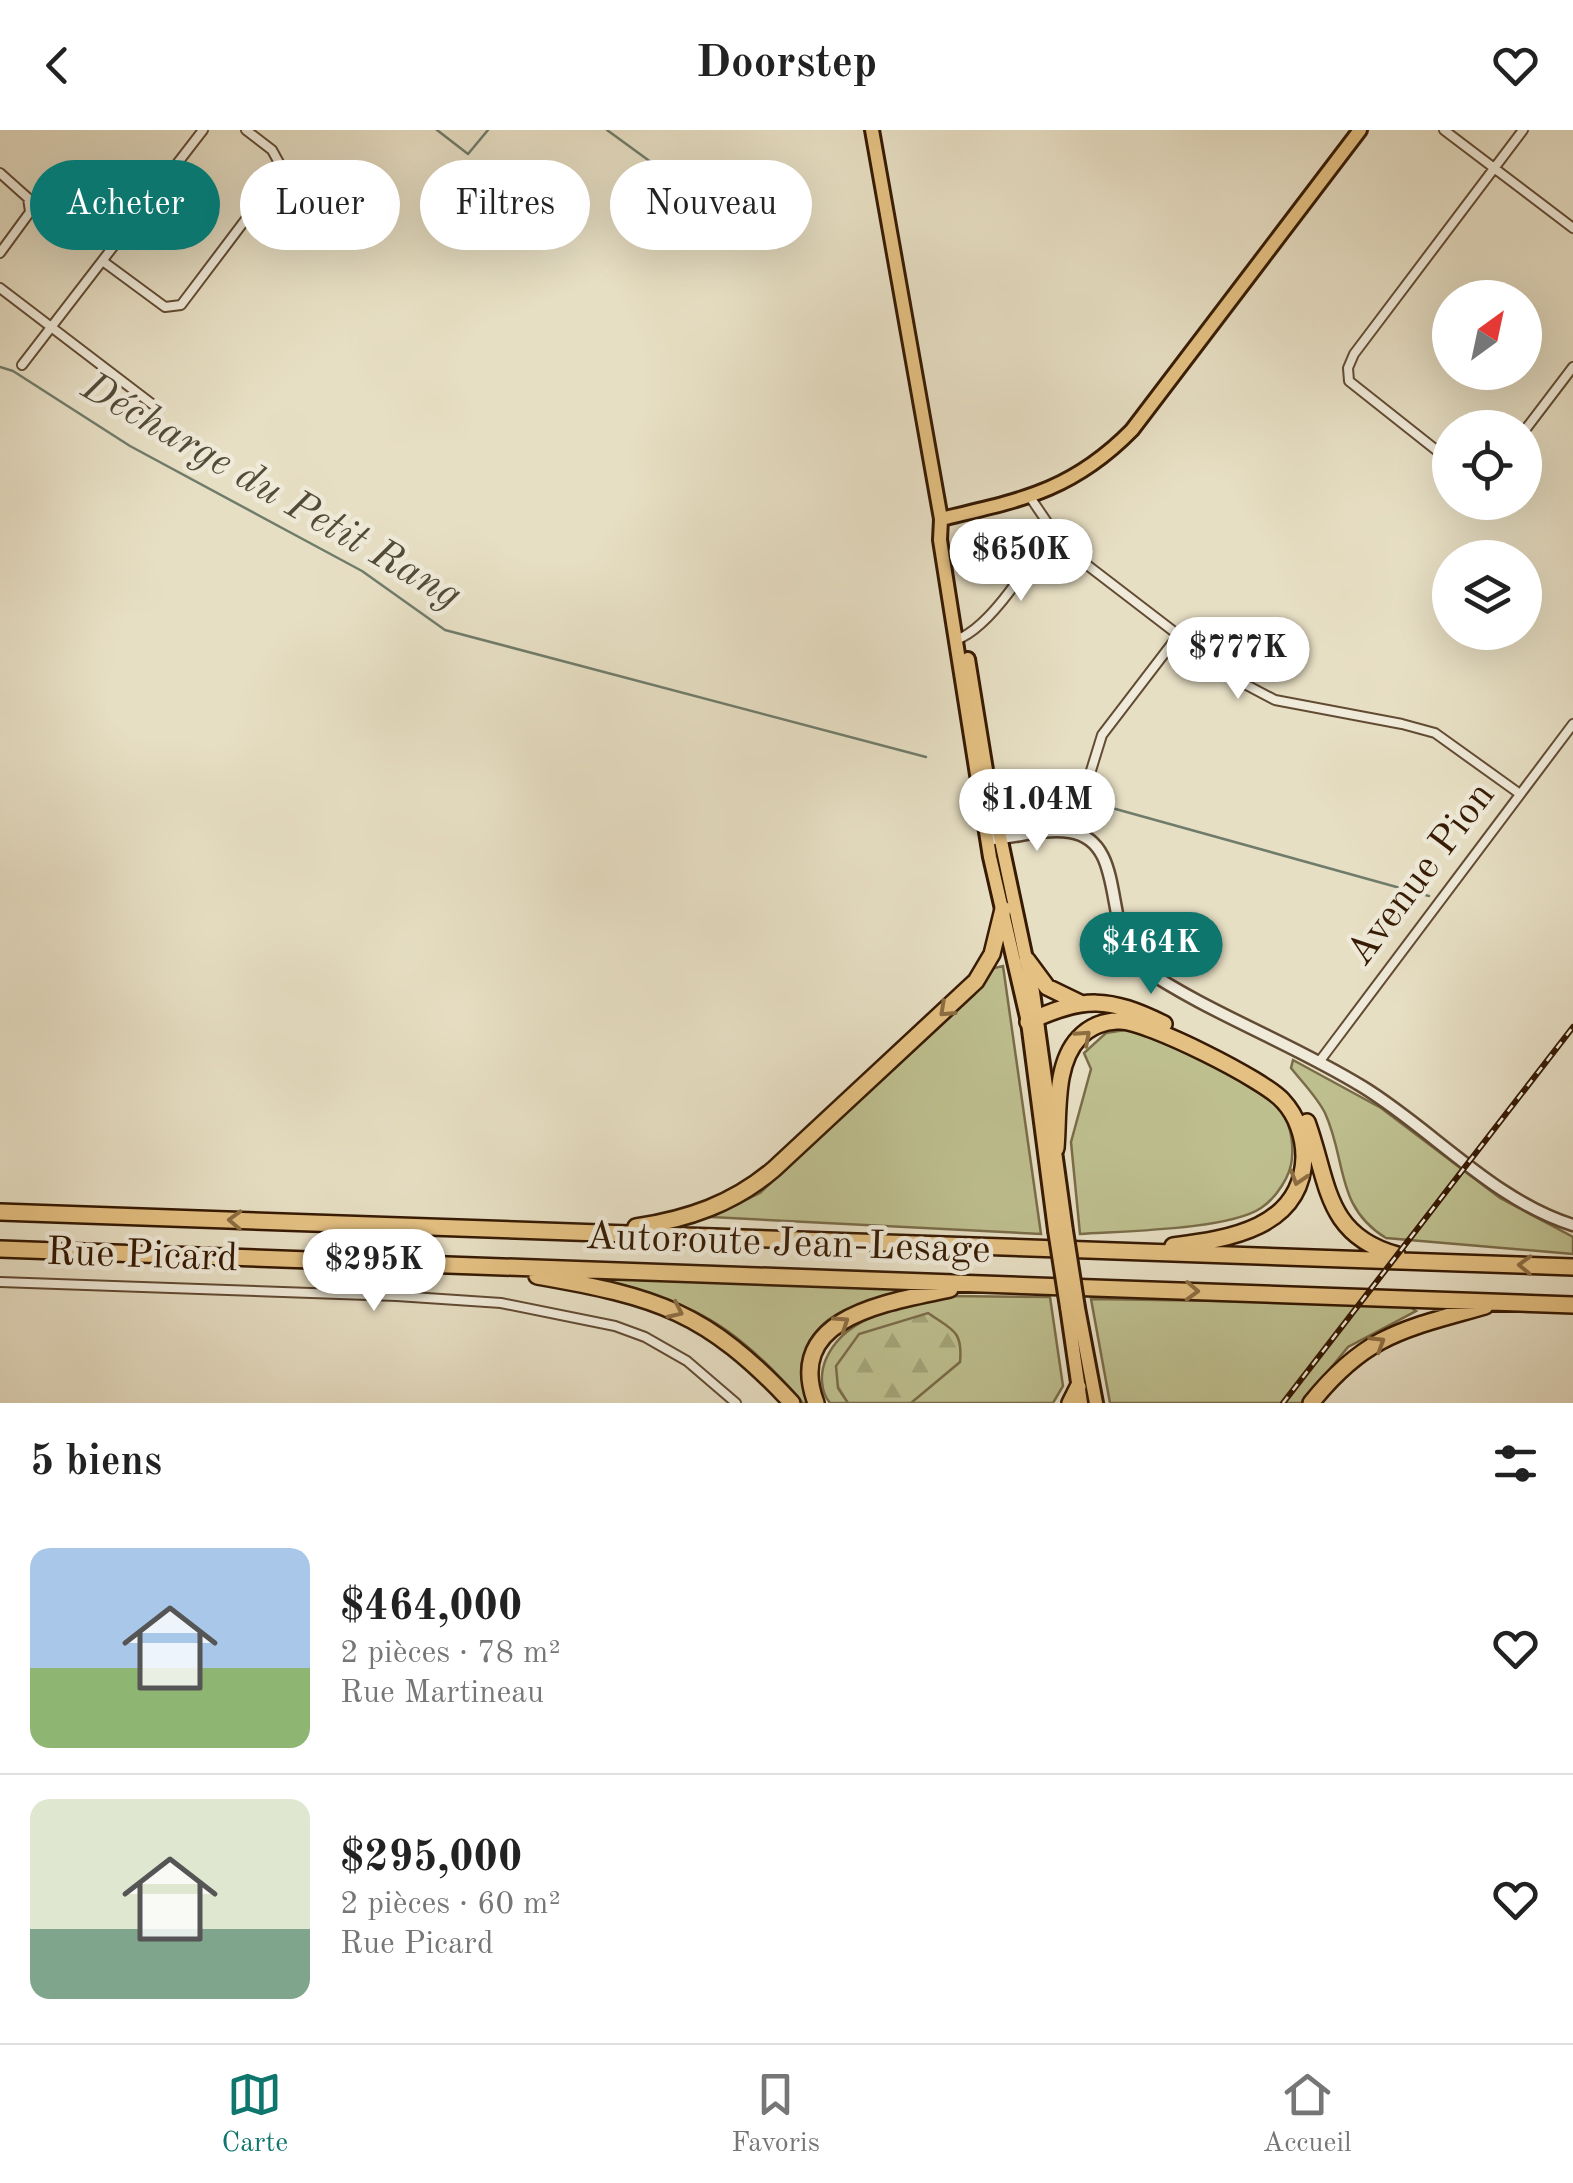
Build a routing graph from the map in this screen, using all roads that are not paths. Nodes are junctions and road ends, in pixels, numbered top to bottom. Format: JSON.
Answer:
{"nodes":[{"id":1,"x":203,"y":130,"type":"edge"},
{"id":2,"x":246,"y":130,"type":"edge"},
{"id":3,"x":872,"y":130,"type":"edge"},
{"id":4,"x":1360,"y":130,"type":"edge"},
{"id":5,"x":1444,"y":130,"type":"edge"},
{"id":6,"x":1523,"y":130,"type":"edge"},
{"id":7,"x":1494,"y":168,"type":"junction"},
{"id":8,"x":0,"y":172,"type":"edge"},
{"id":9,"x":1573,"y":228,"type":"edge"},
{"id":10,"x":0,"y":253,"type":"edge"},
{"id":11,"x":104,"y":262,"type":"junction"},
{"id":12,"x":0,"y":288,"type":"edge"},
{"id":13,"x":51,"y":328,"type":"junction"},
{"id":14,"x":22,"y":366,"type":"dead end"},
{"id":15,"x":1573,"y":366,"type":"edge"},
{"id":16,"x":152,"y":404,"type":"dead end"},
{"id":17,"x":1540,"y":410,"type":"edge"},
{"id":18,"x":1432,"y":447,"type":"edge"},
{"id":19,"x":1030,"y":498,"type":"junction"},
{"id":20,"x":941,"y":519,"type":"junction"},
{"id":21,"x":1051,"y":528,"type":"junction"},
{"id":22,"x":1177,"y":636,"type":"junction"},
{"id":23,"x":960,"y":639,"type":"junction"},
{"id":24,"x":1573,"y":724,"type":"edge"},
{"id":25,"x":1520,"y":794,"type":"junction"},
{"id":26,"x":1072,"y":832,"type":"junction"},
{"id":27,"x":1003,"y":838,"type":"junction"},
{"id":28,"x":987,"y":840,"type":"junction"},
{"id":29,"x":1003,"y":909,"type":"junction"},
{"id":30,"x":1028,"y":960,"type":"junction"},
{"id":31,"x":1080,"y":1003,"type":"junction"},
{"id":32,"x":1033,"y":1020,"type":"junction"},
{"id":33,"x":1320,"y":1062,"type":"junction"},
{"id":34,"x":1056,"y":1148,"type":"junction"},
{"id":35,"x":0,"y":1212,"type":"edge"},
{"id":36,"x":1573,"y":1224,"type":"edge"},
{"id":37,"x":1061,"y":1231,"type":"junction"},
{"id":38,"x":599,"y":1233,"type":"junction"},
{"id":39,"x":0,"y":1249,"type":"edge"},
{"id":40,"x":1126,"y":1251,"type":"junction"},
{"id":41,"x":1425,"y":1261,"type":"junction"},
{"id":42,"x":478,"y":1266,"type":"junction"},
{"id":43,"x":1573,"y":1267,"type":"edge"},
{"id":44,"x":0,"y":1282,"type":"edge"},
{"id":45,"x":968,"y":1284,"type":"junction"},
{"id":46,"x":1498,"y":1302,"type":"junction"},
{"id":47,"x":1573,"y":1305,"type":"edge"},
{"id":48,"x":1072,"y":1308,"type":"junction"},
{"id":49,"x":1080,"y":1395,"type":"edge"},
{"id":50,"x":736,"y":1403,"type":"edge"},
{"id":51,"x":792,"y":1403,"type":"edge"},
{"id":52,"x":816,"y":1403,"type":"edge"},
{"id":53,"x":1070,"y":1403,"type":"edge"},
{"id":54,"x":1096,"y":1403,"type":"edge"},
{"id":55,"x":1310,"y":1403,"type":"edge"}],
"edges":[{"from":1,"to":11,"type":"street"},
{"from":2,"to":11,"type":"street"},
{"from":3,"to":20,"type":"main road"},
{"from":4,"to":19,"type":"main road"},
{"from":5,"to":7,"type":"street"},
{"from":6,"to":7,"type":"street"},
{"from":7,"to":9,"type":"street"},
{"from":7,"to":18,"type":"street"},
{"from":8,"to":10,"type":"street"},
{"from":11,"to":13,"type":"street"},
{"from":12,"to":13,"type":"street"},
{"from":13,"to":14,"type":"street"},
{"from":13,"to":16,"type":"street"},
{"from":15,"to":17,"type":"street"},
{"from":19,"to":20,"type":"main road"},
{"from":19,"to":21,"type":"street"},
{"from":20,"to":23,"type":"main road"},
{"from":21,"to":22,"type":"street"},
{"from":21,"to":23,"type":"street"},
{"from":22,"to":25,"type":"street"},
{"from":22,"to":26,"type":"street"},
{"from":23,"to":27,"type":"main road"},
{"from":23,"to":28,"type":"main road"},
{"from":24,"to":25,"type":"street","name":"Avenue Pion"},
{"from":25,"to":33,"type":"street","name":"Avenue Pion"},
{"from":26,"to":27,"type":"street"},
{"from":26,"to":33,"type":"street"},
{"from":27,"to":28,"type":"street"},
{"from":27,"to":30,"type":"main road"},
{"from":28,"to":29,"type":"main road"},
{"from":29,"to":32,"type":"main road"},
{"from":29,"to":38,"type":"highway","one_way":true},
{"from":30,"to":31,"type":"highway"},
{"from":30,"to":32,"type":"main road"},
{"from":31,"to":32,"type":"highway"},
{"from":31,"to":41,"type":"highway"},
{"from":32,"to":34,"type":"main road"},
{"from":32,"to":37,"type":"main road"},
{"from":33,"to":36,"type":"street"},
{"from":34,"to":37,"type":"main road"},
{"from":34,"to":40,"type":"highway","one_way":true},
{"from":38,"to":35,"type":"highway","name":"Autoroute Jean-Lesage","one_way":true},
{"from":37,"to":48,"type":"main road","bridge":true},
{"from":38,"to":40,"type":"highway","name":"Autoroute Jean-Lesage"},
{"from":39,"to":42,"type":"highway","name":"Autoroute Jean-Lesage"},
{"from":40,"to":41,"type":"highway","name":"Autoroute Jean-Lesage"},
{"from":43,"to":41,"type":"highway","name":"Autoroute Jean-Lesage","one_way":true},
{"from":42,"to":45,"type":"highway","name":"Autoroute Jean-Lesage"},
{"from":42,"to":51,"type":"highway","one_way":true},
{"from":44,"to":50,"type":"street","name":"Rue Picard"},
{"from":45,"to":46,"type":"highway","name":"Autoroute Jean-Lesage","one_way":true},
{"from":52,"to":45,"type":"highway","one_way":true},
{"from":46,"to":47,"type":"highway","name":"Autoroute Jean-Lesage"},
{"from":55,"to":46,"type":"highway","one_way":true},
{"from":48,"to":49,"type":"main road"},
{"from":48,"to":54,"type":"main road"},
{"from":49,"to":53,"type":"highway"}]}
